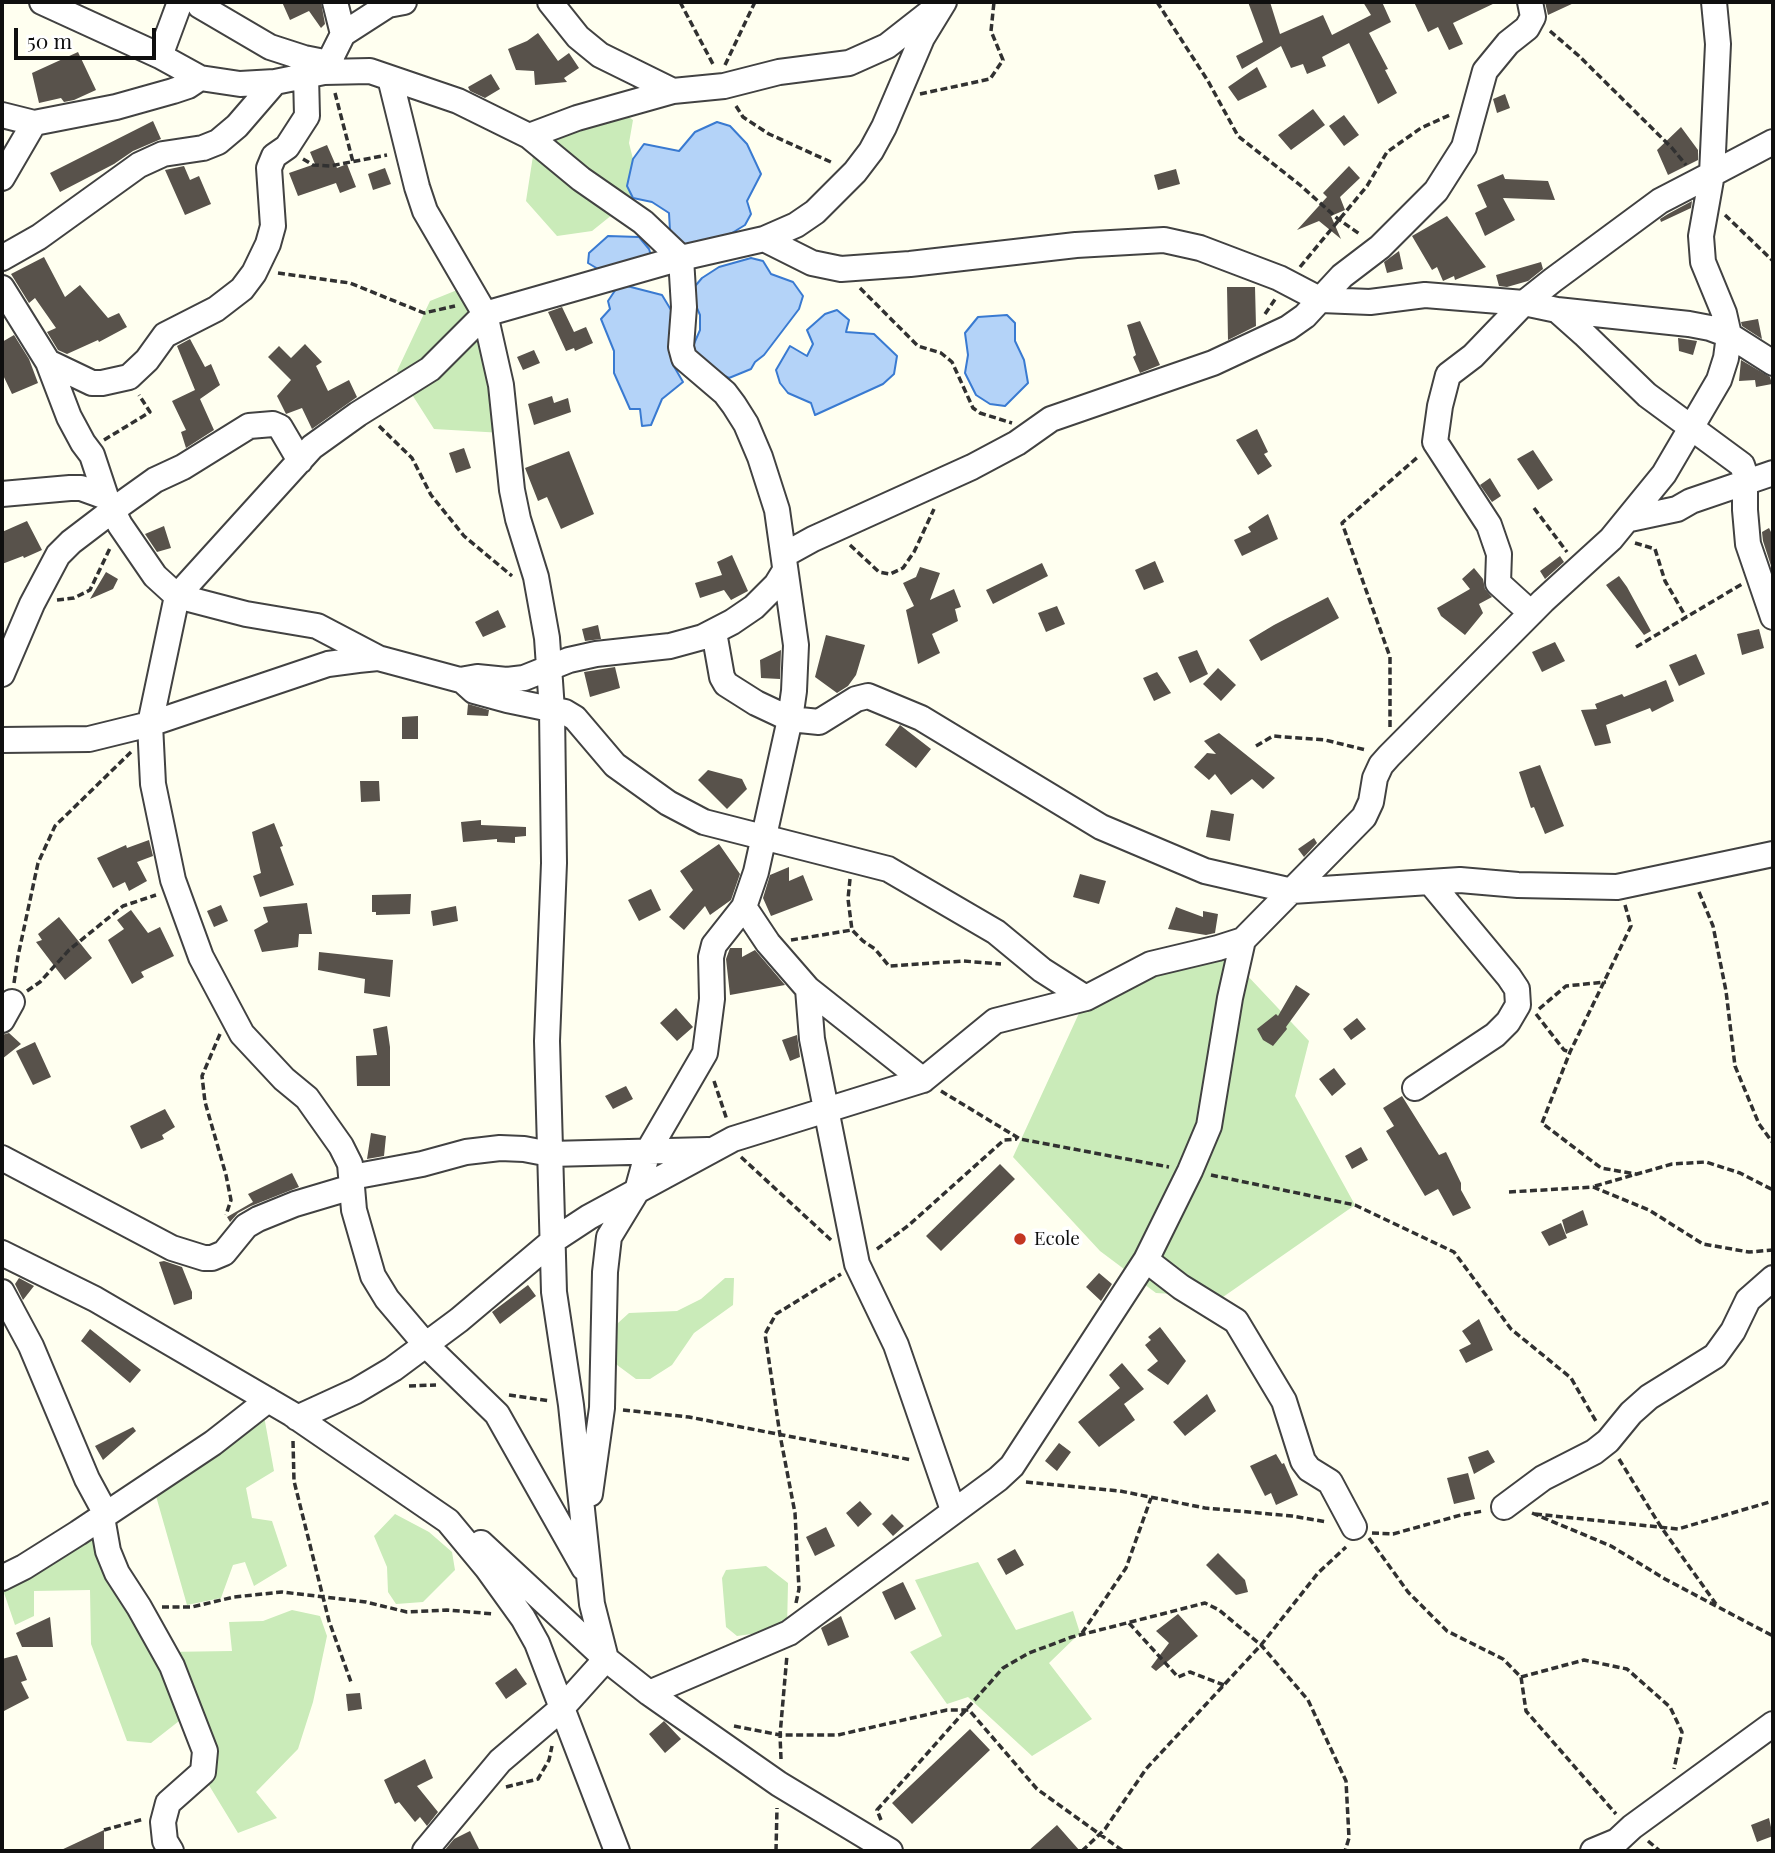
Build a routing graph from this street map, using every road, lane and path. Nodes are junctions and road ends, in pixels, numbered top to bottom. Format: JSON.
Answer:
{"nodes":[{"id":1,"x":42,"y":2,"type":"edge"},
{"id":2,"x":335,"y":2,"type":"edge"},
{"id":3,"x":550,"y":2,"type":"edge"},
{"id":4,"x":755,"y":2,"type":"edge"},
{"id":5,"x":994,"y":2,"type":"edge"},
{"id":6,"x":1157,"y":2,"type":"edge"},
{"id":7,"x":1714,"y":2,"type":"edge"},
{"id":8,"x":195,"y":3,"type":"edge"},
{"id":9,"x":386,"y":3,"type":"edge"},
{"id":10,"x":942,"y":3,"type":"edge"},
{"id":11,"x":79,"y":9,"type":"edge"},
{"id":12,"x":1531,"y":10,"type":"edge"},
{"id":13,"x":343,"y":34,"type":"junction"},
{"id":14,"x":160,"y":56,"type":"junction"},
{"id":15,"x":320,"y":70,"type":"junction"},
{"id":16,"x":719,"y":76,"type":"dead end"},
{"id":17,"x":200,"y":78,"type":"junction"},
{"id":18,"x":390,"y":78,"type":"junction"},
{"id":19,"x":275,"y":82,"type":"junction"},
{"id":20,"x":1480,"y":90,"type":"junction"},
{"id":21,"x":673,"y":91,"type":"junction"},
{"id":22,"x":896,"y":99,"type":"junction"},
{"id":23,"x":2,"y":115,"type":"edge"},
{"id":24,"x":34,"y":123,"type":"junction"},
{"id":25,"x":529,"y":136,"type":"junction"},
{"id":26,"x":1773,"y":142,"type":"edge"},
{"id":27,"x":287,"y":147,"type":"junction"},
{"id":28,"x":410,"y":151,"type":"junction"},
{"id":29,"x":354,"y":162,"type":"junction"},
{"id":30,"x":2,"y":178,"type":"edge"},
{"id":31,"x":1706,"y":184,"type":"junction"},
{"id":32,"x":1338,"y":219,"type":"junction"},
{"id":33,"x":764,"y":239,"type":"junction"},
{"id":34,"x":1380,"y":247,"type":"junction"},
{"id":35,"x":2,"y":258,"type":"edge"},
{"id":36,"x":681,"y":258,"type":"junction"},
{"id":37,"x":1773,"y":261,"type":"edge"},
{"id":38,"x":841,"y":269,"type":"junction"},
{"id":39,"x":270,"y":273,"type":"dead end"},
{"id":40,"x":1287,"y":283,"type":"junction"},
{"id":41,"x":2,"y":288,"type":"edge"},
{"id":42,"x":1321,"y":300,"type":"junction"},
{"id":43,"x":1524,"y":303,"type":"junction"},
{"id":44,"x":481,"y":308,"type":"junction"},
{"id":45,"x":1557,"y":310,"type":"junction"},
{"id":46,"x":1263,"y":317,"type":"dead end"},
{"id":47,"x":1729,"y":335,"type":"junction"},
{"id":48,"x":48,"y":362,"type":"junction"},
{"id":49,"x":1773,"y":363,"type":"edge"},
{"id":50,"x":129,"y":377,"type":"junction"},
{"id":51,"x":358,"y":414,"type":"junction"},
{"id":52,"x":1690,"y":428,"type":"junction"},
{"id":53,"x":1028,"y":435,"type":"junction"},
{"id":54,"x":1435,"y":442,"type":"junction"},
{"id":55,"x":92,"y":455,"type":"junction"},
{"id":56,"x":300,"y":461,"type":"junction"},
{"id":57,"x":1773,"y":473,"type":"edge"},
{"id":58,"x":948,"y":478,"type":"junction"},
{"id":59,"x":1746,"y":484,"type":"junction"},
{"id":60,"x":2,"y":494,"type":"edge"},
{"id":61,"x":1534,"y":508,"type":"dead end"},
{"id":62,"x":1677,"y":509,"type":"junction"},
{"id":63,"x":1745,"y":510,"type":"junction"},
{"id":64,"x":113,"y":511,"type":"junction"},
{"id":65,"x":1621,"y":528,"type":"junction"},
{"id":66,"x":827,"y":532,"type":"junction"},
{"id":67,"x":784,"y":563,"type":"junction"},
{"id":68,"x":1579,"y":568,"type":"junction"},
{"id":69,"x":1758,"y":575,"type":"junction"},
{"id":70,"x":177,"y":596,"type":"junction"},
{"id":71,"x":540,"y":600,"type":"junction"},
{"id":72,"x":32,"y":604,"type":"junction"},
{"id":73,"x":1531,"y":613,"type":"junction"},
{"id":74,"x":1686,"y":617,"type":"junction"},
{"id":75,"x":1773,"y":617,"type":"edge"},
{"id":76,"x":714,"y":632,"type":"junction"},
{"id":77,"x":1636,"y":647,"type":"dead end"},
{"id":78,"x":378,"y":658,"type":"junction"},
{"id":79,"x":550,"y":668,"type":"junction"},
{"id":80,"x":2,"y":674,"type":"edge"},
{"id":81,"x":460,"y":680,"type":"junction"},
{"id":82,"x":552,"y":710,"type":"junction"},
{"id":83,"x":790,"y":719,"type":"junction"},
{"id":84,"x":150,"y":730,"type":"junction"},
{"id":85,"x":2,"y":740,"type":"edge"},
{"id":86,"x":1256,"y":746,"type":"dead end"},
{"id":87,"x":1389,"y":756,"type":"junction"},
{"id":88,"x":763,"y":836,"type":"junction"},
{"id":89,"x":1773,"y":854,"type":"edge"},
{"id":90,"x":860,"y":861,"type":"junction"},
{"id":91,"x":1689,"y":871,"type":"junction"},
{"id":92,"x":1430,"y":882,"type":"junction"},
{"id":93,"x":1617,"y":887,"type":"junction"},
{"id":94,"x":175,"y":888,"type":"junction"},
{"id":95,"x":1292,"y":891,"type":"junction"},
{"id":96,"x":744,"y":907,"type":"junction"},
{"id":97,"x":852,"y":930,"type":"junction"},
{"id":98,"x":1242,"y":940,"type":"junction"},
{"id":99,"x":768,"y":943,"type":"junction"},
{"id":100,"x":1009,"y":965,"type":"dead end"},
{"id":101,"x":1605,"y":982,"type":"junction"},
{"id":102,"x":808,"y":989,"type":"junction"},
{"id":103,"x":1086,"y":998,"type":"junction"},
{"id":104,"x":7,"y":1011,"type":"edge"},
{"id":105,"x":231,"y":1014,"type":"junction"},
{"id":106,"x":1570,"y":1052,"type":"junction"},
{"id":107,"x":923,"y":1080,"type":"junction"},
{"id":108,"x":1415,"y":1087,"type":"dead end"},
{"id":109,"x":826,"y":1109,"type":"junction"},
{"id":110,"x":1773,"y":1143,"type":"edge"},
{"id":111,"x":712,"y":1150,"type":"junction"},
{"id":112,"x":648,"y":1151,"type":"junction"},
{"id":113,"x":550,"y":1154,"type":"junction"},
{"id":114,"x":2,"y":1158,"type":"edge"},
{"id":115,"x":1190,"y":1171,"type":"junction"},
{"id":116,"x":1636,"y":1174,"type":"junction"},
{"id":117,"x":352,"y":1182,"type":"junction"},
{"id":118,"x":1593,"y":1187,"type":"junction"},
{"id":119,"x":1773,"y":1190,"type":"edge"},
{"id":120,"x":637,"y":1191,"type":"junction"},
{"id":121,"x":1509,"y":1192,"type":"dead end"},
{"id":122,"x":225,"y":1217,"type":"dead end"},
{"id":123,"x":554,"y":1240,"type":"junction"},
{"id":124,"x":1773,"y":1250,"type":"edge"},
{"id":125,"x":2,"y":1253,"type":"edge"},
{"id":126,"x":1146,"y":1260,"type":"junction"},
{"id":127,"x":857,"y":1264,"type":"junction"},
{"id":128,"x":1773,"y":1278,"type":"edge"},
{"id":129,"x":2,"y":1292,"type":"edge"},
{"id":130,"x":426,"y":1345,"type":"junction"},
{"id":131,"x":444,"y":1385,"type":"dead end"},
{"id":132,"x":404,"y":1386,"type":"dead end"},
{"id":133,"x":476,"y":1393,"type":"junction"},
{"id":134,"x":268,"y":1401,"type":"junction"},
{"id":135,"x":571,"y":1405,"type":"junction"},
{"id":136,"x":601,"y":1408,"type":"junction"},
{"id":137,"x":295,"y":1416,"type":"junction"},
{"id":138,"x":780,"y":1435,"type":"junction"},
{"id":139,"x":1608,"y":1441,"type":"junction"},
{"id":140,"x":938,"y":1464,"type":"junction"},
{"id":141,"x":998,"y":1479,"type":"junction"},
{"id":142,"x":1151,"y":1498,"type":"junction"},
{"id":143,"x":1773,"y":1501,"type":"edge"},
{"id":144,"x":1504,"y":1507,"type":"junction"},
{"id":145,"x":953,"y":1510,"type":"junction"},
{"id":146,"x":1531,"y":1513,"type":"junction"},
{"id":147,"x":104,"y":1516,"type":"junction"},
{"id":148,"x":449,"y":1521,"type":"junction"},
{"id":149,"x":1661,"y":1527,"type":"junction"},
{"id":150,"x":585,"y":1531,"type":"junction"},
{"id":151,"x":1351,"y":1537,"type":"junction"},
{"id":152,"x":589,"y":1577,"type":"junction"},
{"id":153,"x":2,"y":1578,"type":"edge"},
{"id":154,"x":325,"y":1598,"type":"junction"},
{"id":155,"x":1717,"y":1606,"type":"junction"},
{"id":156,"x":139,"y":1607,"type":"junction"},
{"id":157,"x":523,"y":1618,"type":"junction"},
{"id":158,"x":1129,"y":1623,"type":"junction"},
{"id":159,"x":789,"y":1633,"type":"junction"},
{"id":160,"x":1081,"y":1635,"type":"junction"},
{"id":161,"x":1773,"y":1636,"type":"edge"},
{"id":162,"x":1261,"y":1645,"type":"junction"},
{"id":163,"x":606,"y":1659,"type":"junction"},
{"id":164,"x":1521,"y":1676,"type":"junction"},
{"id":165,"x":351,"y":1682,"type":"dead end"},
{"id":166,"x":1224,"y":1685,"type":"junction"},
{"id":167,"x":649,"y":1692,"type":"junction"},
{"id":168,"x":561,"y":1709,"type":"junction"},
{"id":169,"x":969,"y":1710,"type":"junction"},
{"id":170,"x":1773,"y":1724,"type":"edge"},
{"id":171,"x":730,"y":1725,"type":"dead end"},
{"id":172,"x":780,"y":1735,"type":"junction"},
{"id":173,"x":782,"y":1764,"type":"dead end"},
{"id":174,"x":1666,"y":1802,"type":"junction"},
{"id":175,"x":777,"y":1812,"type":"dead end"},
{"id":176,"x":163,"y":1822,"type":"junction"},
{"id":177,"x":883,"y":1824,"type":"dead end"},
{"id":178,"x":1632,"y":1827,"type":"junction"},
{"id":179,"x":104,"y":1830,"type":"dead end"},
{"id":180,"x":1099,"y":1835,"type":"junction"},
{"id":181,"x":172,"y":1851,"type":"edge"},
{"id":182,"x":425,"y":1851,"type":"edge"},
{"id":183,"x":617,"y":1851,"type":"edge"},
{"id":184,"x":776,"y":1851,"type":"edge"},
{"id":185,"x":890,"y":1851,"type":"edge"},
{"id":186,"x":1082,"y":1851,"type":"edge"},
{"id":187,"x":1122,"y":1851,"type":"edge"},
{"id":188,"x":1345,"y":1851,"type":"edge"},
{"id":189,"x":1593,"y":1851,"type":"edge"},
{"id":190,"x":1660,"y":1851,"type":"edge"}],
"edges":[{"from":1,"to":11,"type":"street"},
{"from":2,"to":13,"type":"street"},
{"from":3,"to":21,"type":"street"},
{"from":4,"to":16,"type":"path"},
{"from":5,"to":22,"type":"path"},
{"from":6,"to":32,"type":"path"},
{"from":7,"to":31,"type":"street"},
{"from":8,"to":14,"type":"street"},
{"from":8,"to":15,"type":"street"},
{"from":9,"to":13,"type":"street"},
{"from":10,"to":21,"type":"street"},
{"from":10,"to":22,"type":"street"},
{"from":11,"to":14,"type":"street"},
{"from":12,"to":20,"type":"street"},
{"from":12,"to":31,"type":"path"},
{"from":13,"to":15,"type":"street"},
{"from":14,"to":17,"type":"street"},
{"from":15,"to":18,"type":"street"},
{"from":15,"to":19,"type":"street"},
{"from":15,"to":27,"type":"street"},
{"from":15,"to":29,"type":"path"},
{"from":17,"to":19,"type":"street"},
{"from":17,"to":24,"type":"street"},
{"from":18,"to":25,"type":"street"},
{"from":18,"to":28,"type":"street"},
{"from":19,"to":35,"type":"street"},
{"from":20,"to":32,"type":"path"},
{"from":20,"to":34,"type":"street"},
{"from":21,"to":25,"type":"street"},
{"from":22,"to":33,"type":"street"},
{"from":23,"to":24,"type":"street"},
{"from":24,"to":30,"type":"street"},
{"from":25,"to":36,"type":"street"},
{"from":26,"to":31,"type":"street"},
{"from":27,"to":29,"type":"path"},
{"from":27,"to":50,"type":"street"},
{"from":28,"to":29,"type":"path"},
{"from":28,"to":44,"type":"street"},
{"from":31,"to":37,"type":"path"},
{"from":31,"to":43,"type":"street"},
{"from":31,"to":47,"type":"street"},
{"from":32,"to":34,"type":"path"},
{"from":32,"to":40,"type":"path"},
{"from":33,"to":36,"type":"street"},
{"from":33,"to":38,"type":"street"},
{"from":34,"to":42,"type":"street"},
{"from":36,"to":44,"type":"street"},
{"from":36,"to":67,"type":"street"},
{"from":38,"to":40,"type":"street"},
{"from":38,"to":53,"type":"path"},
{"from":39,"to":44,"type":"path"},
{"from":40,"to":42,"type":"street"},
{"from":40,"to":46,"type":"path"},
{"from":41,"to":48,"type":"street"},
{"from":42,"to":43,"type":"street"},
{"from":42,"to":53,"type":"street"},
{"from":43,"to":45,"type":"street"},
{"from":43,"to":54,"type":"street"},
{"from":44,"to":51,"type":"street"},
{"from":44,"to":71,"type":"street"},
{"from":45,"to":47,"type":"street"},
{"from":45,"to":52,"type":"street"},
{"from":47,"to":49,"type":"street"},
{"from":47,"to":52,"type":"street"},
{"from":48,"to":50,"type":"street"},
{"from":48,"to":55,"type":"street"},
{"from":50,"to":55,"type":"path"},
{"from":51,"to":56,"type":"street"},
{"from":51,"to":71,"type":"path"},
{"from":52,"to":59,"type":"street"},
{"from":52,"to":65,"type":"street"},
{"from":53,"to":58,"type":"street"},
{"from":54,"to":73,"type":"street"},
{"from":54,"to":87,"type":"path"},
{"from":55,"to":64,"type":"street"},
{"from":56,"to":64,"type":"street"},
{"from":56,"to":70,"type":"street"},
{"from":57,"to":59,"type":"street"},
{"from":58,"to":66,"type":"street"},
{"from":58,"to":66,"type":"path"},
{"from":59,"to":62,"type":"street"},
{"from":59,"to":63,"type":"street"},
{"from":60,"to":64,"type":"street"},
{"from":61,"to":68,"type":"path"},
{"from":62,"to":63,"type":"street"},
{"from":62,"to":65,"type":"street"},
{"from":63,"to":69,"type":"street"},
{"from":64,"to":70,"type":"street"},
{"from":64,"to":72,"type":"street"},
{"from":64,"to":72,"type":"path"},
{"from":65,"to":68,"type":"street"},
{"from":65,"to":74,"type":"path"},
{"from":66,"to":67,"type":"street"},
{"from":67,"to":76,"type":"street"},
{"from":67,"to":83,"type":"street"},
{"from":68,"to":73,"type":"street"},
{"from":69,"to":74,"type":"path"},
{"from":69,"to":75,"type":"street"},
{"from":70,"to":78,"type":"street"},
{"from":70,"to":84,"type":"street"},
{"from":71,"to":79,"type":"street"},
{"from":72,"to":80,"type":"street"},
{"from":73,"to":87,"type":"street"},
{"from":74,"to":77,"type":"path"},
{"from":76,"to":79,"type":"street"},
{"from":76,"to":83,"type":"street"},
{"from":78,"to":81,"type":"street"},
{"from":78,"to":84,"type":"street"},
{"from":79,"to":81,"type":"street"},
{"from":79,"to":82,"type":"street"},
{"from":81,"to":82,"type":"street"},
{"from":82,"to":88,"type":"street"},
{"from":82,"to":113,"type":"street"},
{"from":83,"to":88,"type":"street"},
{"from":83,"to":95,"type":"street"},
{"from":84,"to":85,"type":"street"},
{"from":84,"to":94,"type":"street"},
{"from":84,"to":104,"type":"path"},
{"from":86,"to":87,"type":"path"},
{"from":87,"to":95,"type":"street"},
{"from":88,"to":90,"type":"street"},
{"from":88,"to":96,"type":"street"},
{"from":89,"to":91,"type":"street"},
{"from":90,"to":97,"type":"path"},
{"from":90,"to":103,"type":"street"},
{"from":91,"to":93,"type":"street"},
{"from":91,"to":110,"type":"path"},
{"from":92,"to":93,"type":"street"},
{"from":92,"to":95,"type":"street"},
{"from":92,"to":108,"type":"street"},
{"from":93,"to":101,"type":"path"},
{"from":94,"to":104,"type":"path"},
{"from":94,"to":105,"type":"street"},
{"from":95,"to":98,"type":"street"},
{"from":96,"to":99,"type":"street"},
{"from":96,"to":112,"type":"street"},
{"from":97,"to":99,"type":"path"},
{"from":97,"to":100,"type":"path"},
{"from":98,"to":103,"type":"street"},
{"from":98,"to":115,"type":"street"},
{"from":99,"to":102,"type":"street"},
{"from":101,"to":106,"type":"path"},
{"from":101,"to":106,"type":"path"},
{"from":102,"to":107,"type":"street"},
{"from":102,"to":109,"type":"street"},
{"from":103,"to":107,"type":"street"},
{"from":105,"to":117,"type":"street"},
{"from":105,"to":122,"type":"path"},
{"from":106,"to":116,"type":"path"},
{"from":107,"to":109,"type":"street"},
{"from":107,"to":115,"type":"path"},
{"from":109,"to":111,"type":"street"},
{"from":109,"to":127,"type":"street"},
{"from":111,"to":112,"type":"street"},
{"from":111,"to":120,"type":"street"},
{"from":112,"to":113,"type":"street"},
{"from":112,"to":120,"type":"street"},
{"from":113,"to":117,"type":"street"},
{"from":113,"to":123,"type":"street"},
{"from":114,"to":117,"type":"street"},
{"from":115,"to":126,"type":"street"},
{"from":115,"to":139,"type":"path"},
{"from":116,"to":118,"type":"path"},
{"from":116,"to":119,"type":"path"},
{"from":117,"to":130,"type":"street"},
{"from":118,"to":121,"type":"path"},
{"from":118,"to":124,"type":"path"},
{"from":120,"to":123,"type":"street"},
{"from":120,"to":136,"type":"street"},
{"from":123,"to":130,"type":"street"},
{"from":123,"to":135,"type":"street"},
{"from":125,"to":134,"type":"street"},
{"from":126,"to":141,"type":"street"},
{"from":126,"to":151,"type":"street"},
{"from":127,"to":138,"type":"path"},
{"from":127,"to":140,"type":"street"},
{"from":128,"to":139,"type":"street"},
{"from":129,"to":147,"type":"street"},
{"from":130,"to":133,"type":"street"},
{"from":130,"to":137,"type":"street"},
{"from":131,"to":132,"type":"path"},
{"from":133,"to":135,"type":"path"},
{"from":133,"to":152,"type":"street"},
{"from":134,"to":137,"type":"street"},
{"from":134,"to":147,"type":"street"},
{"from":135,"to":150,"type":"street"},
{"from":136,"to":138,"type":"path"},
{"from":136,"to":150,"type":"street"},
{"from":137,"to":148,"type":"street"},
{"from":137,"to":154,"type":"path"},
{"from":138,"to":140,"type":"path"},
{"from":138,"to":159,"type":"path"},
{"from":139,"to":144,"type":"street"},
{"from":139,"to":149,"type":"path"},
{"from":140,"to":145,"type":"street"},
{"from":141,"to":142,"type":"path"},
{"from":141,"to":145,"type":"street"},
{"from":142,"to":151,"type":"path"},
{"from":142,"to":160,"type":"path"},
{"from":143,"to":149,"type":"path"},
{"from":144,"to":146,"type":"path"},
{"from":144,"to":164,"type":"path"},
{"from":145,"to":159,"type":"street"},
{"from":146,"to":149,"type":"path"},
{"from":146,"to":155,"type":"path"},
{"from":147,"to":153,"type":"street"},
{"from":147,"to":156,"type":"street"},
{"from":148,"to":157,"type":"street"},
{"from":148,"to":163,"type":"street"},
{"from":149,"to":155,"type":"path"},
{"from":150,"to":152,"type":"street"},
{"from":151,"to":162,"type":"path"},
{"from":152,"to":163,"type":"street"},
{"from":154,"to":156,"type":"path"},
{"from":154,"to":157,"type":"path"},
{"from":154,"to":165,"type":"path"},
{"from":155,"to":161,"type":"path"},
{"from":156,"to":176,"type":"street"},
{"from":157,"to":168,"type":"street"},
{"from":158,"to":160,"type":"path"},
{"from":158,"to":162,"type":"path"},
{"from":158,"to":166,"type":"path"},
{"from":159,"to":167,"type":"street"},
{"from":159,"to":172,"type":"path"},
{"from":160,"to":169,"type":"path"},
{"from":162,"to":166,"type":"path"},
{"from":162,"to":188,"type":"path"},
{"from":163,"to":167,"type":"street"},
{"from":163,"to":168,"type":"street"},
{"from":164,"to":174,"type":"path"},
{"from":164,"to":178,"type":"path"},
{"from":166,"to":180,"type":"path"},
{"from":167,"to":185,"type":"street"},
{"from":168,"to":182,"type":"street"},
{"from":168,"to":183,"type":"street"},
{"from":169,"to":172,"type":"path"},
{"from":169,"to":177,"type":"path"},
{"from":169,"to":180,"type":"path"},
{"from":170,"to":174,"type":"street"},
{"from":171,"to":172,"type":"path"},
{"from":172,"to":173,"type":"path"},
{"from":174,"to":178,"type":"street"},
{"from":175,"to":184,"type":"path"},
{"from":176,"to":179,"type":"path"},
{"from":176,"to":181,"type":"street"},
{"from":178,"to":189,"type":"street"},
{"from":178,"to":190,"type":"path"},
{"from":180,"to":186,"type":"path"},
{"from":180,"to":187,"type":"path"}]}
